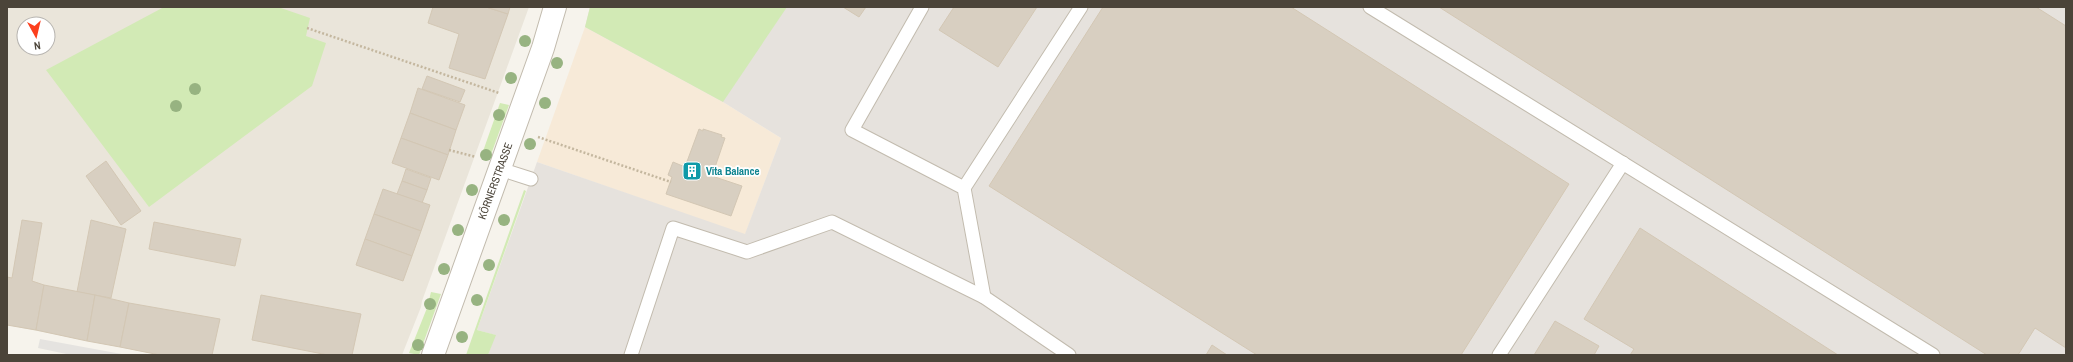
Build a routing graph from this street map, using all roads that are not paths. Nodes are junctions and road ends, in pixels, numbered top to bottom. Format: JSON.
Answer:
{"nodes":[{"id":1,"x":555,"y":7,"type":"edge"},
{"id":2,"x":922,"y":7,"type":"edge"},
{"id":3,"x":1081,"y":7,"type":"edge"},
{"id":4,"x":1370,"y":7,"type":"edge"},
{"id":5,"x":1623,"y":163,"type":"junction"},
{"id":6,"x":500,"y":169,"type":"junction"},
{"id":7,"x":531,"y":179,"type":"dead end"},
{"id":8,"x":964,"y":188,"type":"junction"},
{"id":9,"x":984,"y":297,"type":"junction"},
{"id":10,"x":433,"y":355,"type":"edge"},
{"id":11,"x":631,"y":355,"type":"edge"},
{"id":12,"x":1069,"y":355,"type":"edge"},
{"id":13,"x":1499,"y":355,"type":"edge"},
{"id":14,"x":1933,"y":355,"type":"edge"}],
"edges":[{"from":1,"to":6,"type":"street","name":"KÖRNERSTRASSE"},
{"from":2,"to":8,"type":"lane"},
{"from":3,"to":8,"type":"lane"},
{"from":4,"to":5,"type":"lane"},
{"from":5,"to":13,"type":"lane"},
{"from":5,"to":14,"type":"lane"},
{"from":6,"to":7,"type":"lane"},
{"from":6,"to":10,"type":"street","name":"KÖRNERSTRASSE"},
{"from":8,"to":9,"type":"lane"},
{"from":9,"to":11,"type":"lane"},
{"from":9,"to":12,"type":"lane"}]}
